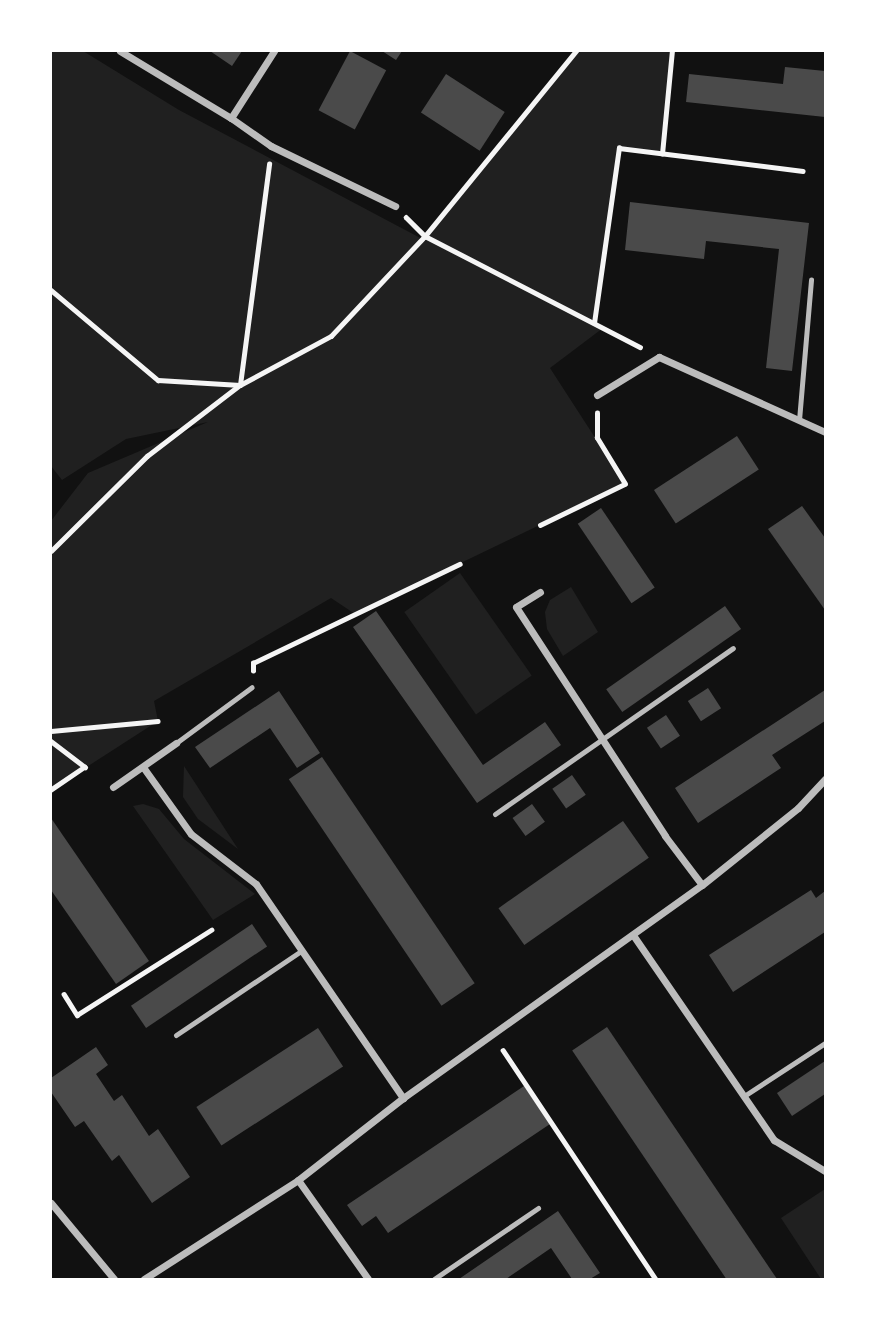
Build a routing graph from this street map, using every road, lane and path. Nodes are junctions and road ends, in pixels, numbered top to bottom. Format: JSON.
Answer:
{"nodes":[{"id":1,"x":120,"y":51,"type":"edge"},
{"id":2,"x":274,"y":51,"type":"edge"},
{"id":3,"x":576,"y":51,"type":"edge"},
{"id":4,"x":672,"y":51,"type":"edge"},
{"id":5,"x":231,"y":118,"type":"junction"},
{"id":6,"x":271,"y":146,"type":"junction"},
{"id":7,"x":662,"y":155,"type":"junction"},
{"id":8,"x":803,"y":171,"type":"dead end"},
{"id":9,"x":395,"y":206,"type":"dead end"},
{"id":10,"x":425,"y":236,"type":"junction"},
{"id":11,"x":811,"y":280,"type":"dead end"},
{"id":12,"x":51,"y":290,"type":"edge"},
{"id":13,"x":594,"y":323,"type":"junction"},
{"id":14,"x":659,"y":357,"type":"junction"},
{"id":15,"x":240,"y":385,"type":"junction"},
{"id":16,"x":597,"y":395,"type":"joint"},
{"id":17,"x":799,"y":420,"type":"junction"},
{"id":18,"x":825,"y":432,"type":"edge"},
{"id":19,"x":540,"y":525,"type":"dead end"},
{"id":20,"x":51,"y":551,"type":"edge"},
{"id":21,"x":460,"y":564,"type":"dead end"},
{"id":22,"x":540,"y":592,"type":"dead end"},
{"id":23,"x":733,"y":648,"type":"dead end"},
{"id":24,"x":252,"y":687,"type":"joint"},
{"id":25,"x":159,"y":721,"type":"dead end"},
{"id":26,"x":51,"y":731,"type":"edge"},
{"id":27,"x":601,"y":740,"type":"junction"},
{"id":28,"x":51,"y":741,"type":"edge"},
{"id":29,"x":176,"y":743,"type":"joint"},
{"id":30,"x":142,"y":767,"type":"junction"},
{"id":31,"x":825,"y":779,"type":"edge"},
{"id":32,"x":113,"y":787,"type":"dead end"},
{"id":33,"x":51,"y":790,"type":"edge"},
{"id":34,"x":495,"y":814,"type":"dead end"},
{"id":35,"x":702,"y":885,"type":"junction"},
{"id":36,"x":211,"y":930,"type":"dead end"},
{"id":37,"x":633,"y":935,"type":"junction"},
{"id":38,"x":301,"y":951,"type":"junction"},
{"id":39,"x":64,"y":994,"type":"dead end"},
{"id":40,"x":493,"y":1034,"type":"junction"},
{"id":41,"x":176,"y":1035,"type":"dead end"},
{"id":42,"x":825,"y":1043,"type":"edge"},
{"id":43,"x":744,"y":1096,"type":"junction"},
{"id":44,"x":403,"y":1098,"type":"junction"},
{"id":45,"x":825,"y":1171,"type":"edge"},
{"id":46,"x":298,"y":1180,"type":"junction"},
{"id":47,"x":51,"y":1203,"type":"edge"},
{"id":48,"x":538,"y":1208,"type":"dead end"},
{"id":49,"x":114,"y":1279,"type":"edge"},
{"id":50,"x":144,"y":1279,"type":"edge"},
{"id":51,"x":368,"y":1279,"type":"edge"},
{"id":52,"x":434,"y":1279,"type":"edge"},
{"id":53,"x":656,"y":1279,"type":"edge"}],
"edges":[{"from":1,"to":5,"type":"street"},
{"from":2,"to":5,"type":"street"},
{"from":3,"to":10,"type":"path"},
{"from":4,"to":7,"type":"path"},
{"from":5,"to":6,"type":"street"},
{"from":6,"to":9,"type":"street"},
{"from":6,"to":15,"type":"path"},
{"from":7,"to":8,"type":"path"},
{"from":7,"to":13,"type":"path"},
{"from":10,"to":13,"type":"path"},
{"from":10,"to":15,"type":"path"},
{"from":11,"to":17,"type":"lane"},
{"from":12,"to":15,"type":"path"},
{"from":13,"to":14,"type":"path"},
{"from":14,"to":16,"type":"street"},
{"from":14,"to":17,"type":"street"},
{"from":15,"to":20,"type":"path"},
{"from":16,"to":19,"type":"path"},
{"from":17,"to":18,"type":"street"},
{"from":21,"to":24,"type":"path"},
{"from":22,"to":27,"type":"street"},
{"from":23,"to":27,"type":"lane"},
{"from":24,"to":29,"type":"lane"},
{"from":25,"to":26,"type":"path"},
{"from":27,"to":34,"type":"lane"},
{"from":27,"to":35,"type":"street"},
{"from":28,"to":33,"type":"path"},
{"from":29,"to":30,"type":"street"},
{"from":30,"to":32,"type":"street"},
{"from":30,"to":38,"type":"street"},
{"from":31,"to":35,"type":"street"},
{"from":35,"to":37,"type":"street"},
{"from":36,"to":39,"type":"path"},
{"from":37,"to":40,"type":"street"},
{"from":37,"to":43,"type":"street"},
{"from":38,"to":41,"type":"lane"},
{"from":38,"to":44,"type":"street"},
{"from":40,"to":44,"type":"street"},
{"from":40,"to":53,"type":"path"},
{"from":42,"to":43,"type":"lane"},
{"from":43,"to":45,"type":"street"},
{"from":44,"to":46,"type":"street"},
{"from":46,"to":50,"type":"street"},
{"from":46,"to":51,"type":"street"},
{"from":47,"to":49,"type":"street"},
{"from":48,"to":52,"type":"lane"}]}
